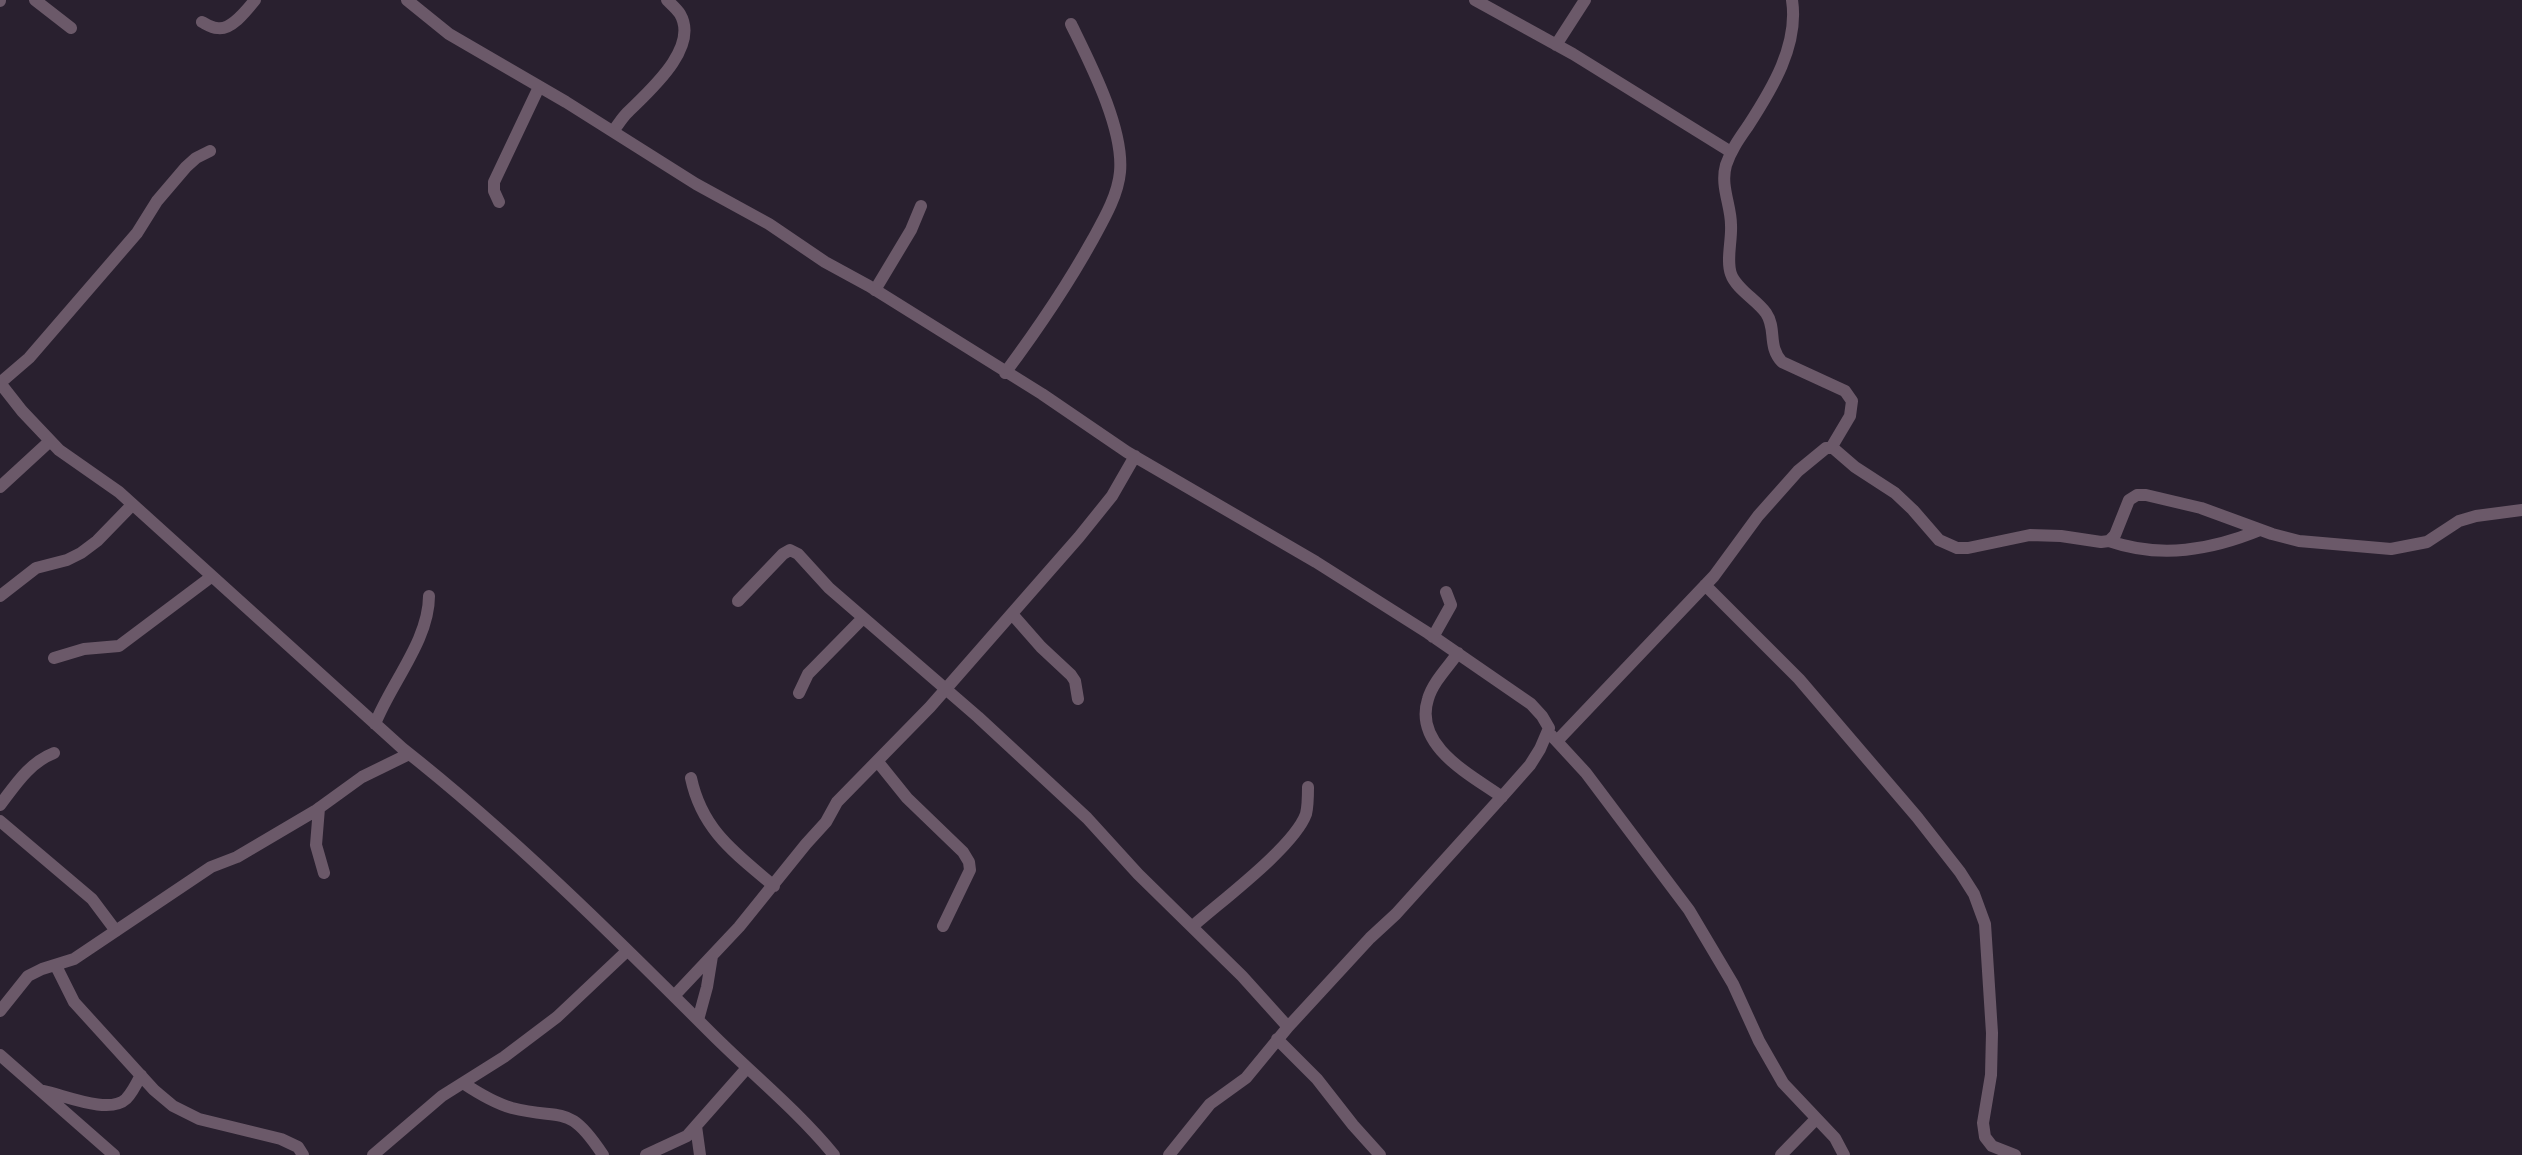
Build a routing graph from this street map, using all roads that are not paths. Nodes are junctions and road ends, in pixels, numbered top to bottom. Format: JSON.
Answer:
{"nodes":[{"id":1,"x":35,"y":0,"type":"edge"},
{"id":2,"x":255,"y":0,"type":"edge"},
{"id":3,"x":406,"y":0,"type":"edge"},
{"id":4,"x":667,"y":0,"type":"edge"},
{"id":5,"x":1475,"y":0,"type":"edge"},
{"id":6,"x":1584,"y":0,"type":"edge"},
{"id":7,"x":1792,"y":0,"type":"edge"},
{"id":8,"x":1490,"y":4,"type":"edge"},
{"id":9,"x":202,"y":22,"type":"dead end"},
{"id":10,"x":1071,"y":24,"type":"dead end"},
{"id":11,"x":71,"y":28,"type":"dead end"},
{"id":12,"x":1556,"y":45,"type":"junction"},
{"id":13,"x":539,"y":87,"type":"junction"},
{"id":14,"x":613,"y":131,"type":"junction"},
{"id":15,"x":210,"y":150,"type":"dead end"},
{"id":16,"x":1731,"y":152,"type":"junction"},
{"id":17,"x":499,"y":202,"type":"dead end"},
{"id":18,"x":921,"y":206,"type":"dead end"},
{"id":19,"x":875,"y":290,"type":"junction"},
{"id":20,"x":1005,"y":373,"type":"junction"},
{"id":21,"x":0,"y":383,"type":"edge"},
{"id":22,"x":50,"y":441,"type":"junction"},
{"id":23,"x":1831,"y":448,"type":"junction"},
{"id":24,"x":1136,"y":456,"type":"junction"},
{"id":25,"x":0,"y":487,"type":"edge"},
{"id":26,"x":132,"y":505,"type":"junction"},
{"id":27,"x":2522,"y":510,"type":"edge"},
{"id":28,"x":2260,"y":530,"type":"junction"},
{"id":29,"x":2109,"y":541,"type":"junction"},
{"id":30,"x":211,"y":577,"type":"junction"},
{"id":31,"x":1705,"y":585,"type":"junction"},
{"id":32,"x":1446,"y":592,"type":"dead end"},
{"id":33,"x":0,"y":596,"type":"edge"},
{"id":34,"x":429,"y":596,"type":"dead end"},
{"id":35,"x":738,"y":601,"type":"dead end"},
{"id":36,"x":1012,"y":614,"type":"junction"},
{"id":37,"x":863,"y":618,"type":"junction"},
{"id":38,"x":1433,"y":637,"type":"junction"},
{"id":39,"x":1458,"y":653,"type":"junction"},
{"id":40,"x":54,"y":658,"type":"dead end"},
{"id":41,"x":945,"y":690,"type":"junction"},
{"id":42,"x":799,"y":693,"type":"dead end"},
{"id":43,"x":1078,"y":699,"type":"dead end"},
{"id":44,"x":375,"y":724,"type":"junction"},
{"id":45,"x":1552,"y":736,"type":"junction"},
{"id":46,"x":396,"y":742,"type":"junction"},
{"id":47,"x":54,"y":753,"type":"dead end"},
{"id":48,"x":409,"y":754,"type":"junction"},
{"id":49,"x":388,"y":762,"type":"junction"},
{"id":50,"x":878,"y":762,"type":"junction"},
{"id":51,"x":690,"y":778,"type":"dead end"},
{"id":52,"x":1308,"y":787,"type":"dead end"},
{"id":53,"x":1502,"y":798,"type":"junction"},
{"id":54,"x":0,"y":805,"type":"edge"},
{"id":55,"x":319,"y":808,"type":"junction"},
{"id":56,"x":0,"y":821,"type":"edge"},
{"id":57,"x":324,"y":873,"type":"dead end"},
{"id":58,"x":774,"y":886,"type":"junction"},
{"id":59,"x":943,"y":926,"type":"dead end"},
{"id":60,"x":1193,"y":926,"type":"junction"},
{"id":61,"x":116,"y":931,"type":"junction"},
{"id":62,"x":627,"y":951,"type":"junction"},
{"id":63,"x":712,"y":956,"type":"junction"},
{"id":64,"x":56,"y":966,"type":"junction"},
{"id":65,"x":674,"y":996,"type":"junction"},
{"id":66,"x":0,"y":1011,"type":"edge"},
{"id":67,"x":698,"y":1020,"type":"junction"},
{"id":68,"x":1288,"y":1027,"type":"junction"},
{"id":69,"x":1277,"y":1040,"type":"junction"},
{"id":70,"x":0,"y":1055,"type":"edge"},
{"id":71,"x":747,"y":1068,"type":"junction"},
{"id":72,"x":141,"y":1075,"type":"junction"},
{"id":73,"x":463,"y":1083,"type":"junction"},
{"id":74,"x":42,"y":1090,"type":"junction"},
{"id":75,"x":1816,"y":1119,"type":"junction"},
{"id":76,"x":696,"y":1126,"type":"junction"},
{"id":77,"x":114,"y":1155,"type":"edge"},
{"id":78,"x":303,"y":1155,"type":"edge"},
{"id":79,"x":373,"y":1155,"type":"edge"},
{"id":80,"x":602,"y":1155,"type":"edge"},
{"id":81,"x":646,"y":1155,"type":"edge"},
{"id":82,"x":700,"y":1155,"type":"edge"},
{"id":83,"x":834,"y":1155,"type":"edge"},
{"id":84,"x":1169,"y":1155,"type":"edge"},
{"id":85,"x":1380,"y":1155,"type":"edge"},
{"id":86,"x":1781,"y":1155,"type":"edge"},
{"id":87,"x":1844,"y":1155,"type":"edge"},
{"id":88,"x":2015,"y":1155,"type":"edge"}],
"edges":[{"from":1,"to":11,"type":"street"},
{"from":2,"to":9,"type":"street"},
{"from":3,"to":13,"type":"street"},
{"from":4,"to":14,"type":"street"},
{"from":5,"to":8,"type":"street"},
{"from":6,"to":12,"type":"street"},
{"from":7,"to":16,"type":"street"},
{"from":8,"to":12,"type":"street"},
{"from":10,"to":20,"type":"street"},
{"from":12,"to":16,"type":"street"},
{"from":13,"to":14,"type":"street"},
{"from":13,"to":17,"type":"street"},
{"from":14,"to":19,"type":"street"},
{"from":15,"to":21,"type":"street"},
{"from":16,"to":23,"type":"street"},
{"from":18,"to":19,"type":"street"},
{"from":19,"to":20,"type":"street"},
{"from":20,"to":24,"type":"street"},
{"from":21,"to":22,"type":"street"},
{"from":22,"to":25,"type":"street"},
{"from":22,"to":26,"type":"street"},
{"from":23,"to":29,"type":"street"},
{"from":23,"to":31,"type":"street"},
{"from":24,"to":36,"type":"street"},
{"from":24,"to":38,"type":"street"},
{"from":26,"to":30,"type":"street"},
{"from":26,"to":33,"type":"street"},
{"from":27,"to":28,"type":"street"},
{"from":28,"to":29,"type":"street"},
{"from":28,"to":29,"type":"street"},
{"from":30,"to":40,"type":"street"},
{"from":30,"to":44,"type":"street"},
{"from":31,"to":45,"type":"street"},
{"from":31,"to":88,"type":"street"},
{"from":32,"to":38,"type":"street"},
{"from":34,"to":44,"type":"street"},
{"from":35,"to":37,"type":"street"},
{"from":36,"to":41,"type":"street"},
{"from":36,"to":43,"type":"street"},
{"from":37,"to":41,"type":"street"},
{"from":37,"to":42,"type":"street"},
{"from":38,"to":39,"type":"street"},
{"from":39,"to":45,"type":"street"},
{"from":39,"to":53,"type":"street"},
{"from":41,"to":50,"type":"street"},
{"from":41,"to":60,"type":"street"},
{"from":44,"to":46,"type":"street"},
{"from":45,"to":53,"type":"street"},
{"from":45,"to":75,"type":"street"},
{"from":46,"to":48,"type":"street"},
{"from":46,"to":49,"type":"street"},
{"from":47,"to":54,"type":"street"},
{"from":48,"to":49,"type":"street"},
{"from":48,"to":62,"type":"street"},
{"from":49,"to":55,"type":"street"},
{"from":50,"to":58,"type":"street"},
{"from":50,"to":59,"type":"street"},
{"from":51,"to":58,"type":"street"},
{"from":52,"to":60,"type":"street"},
{"from":53,"to":68,"type":"street"},
{"from":55,"to":57,"type":"street"},
{"from":55,"to":61,"type":"street"},
{"from":56,"to":61,"type":"street"},
{"from":58,"to":63,"type":"street"},
{"from":60,"to":68,"type":"street"},
{"from":61,"to":64,"type":"street"},
{"from":62,"to":65,"type":"street"},
{"from":62,"to":73,"type":"street"},
{"from":63,"to":65,"type":"street"},
{"from":63,"to":67,"type":"street"},
{"from":64,"to":66,"type":"street"},
{"from":64,"to":72,"type":"street"},
{"from":65,"to":67,"type":"street"},
{"from":67,"to":71,"type":"street"},
{"from":68,"to":69,"type":"street"},
{"from":69,"to":84,"type":"street"},
{"from":69,"to":85,"type":"street"},
{"from":70,"to":74,"type":"street"},
{"from":71,"to":76,"type":"street"},
{"from":71,"to":83,"type":"street"},
{"from":72,"to":74,"type":"street"},
{"from":72,"to":78,"type":"street"},
{"from":73,"to":79,"type":"street"},
{"from":73,"to":80,"type":"street"},
{"from":74,"to":77,"type":"street"},
{"from":75,"to":86,"type":"street"},
{"from":75,"to":87,"type":"street"},
{"from":76,"to":81,"type":"street"},
{"from":76,"to":82,"type":"street"}]}
